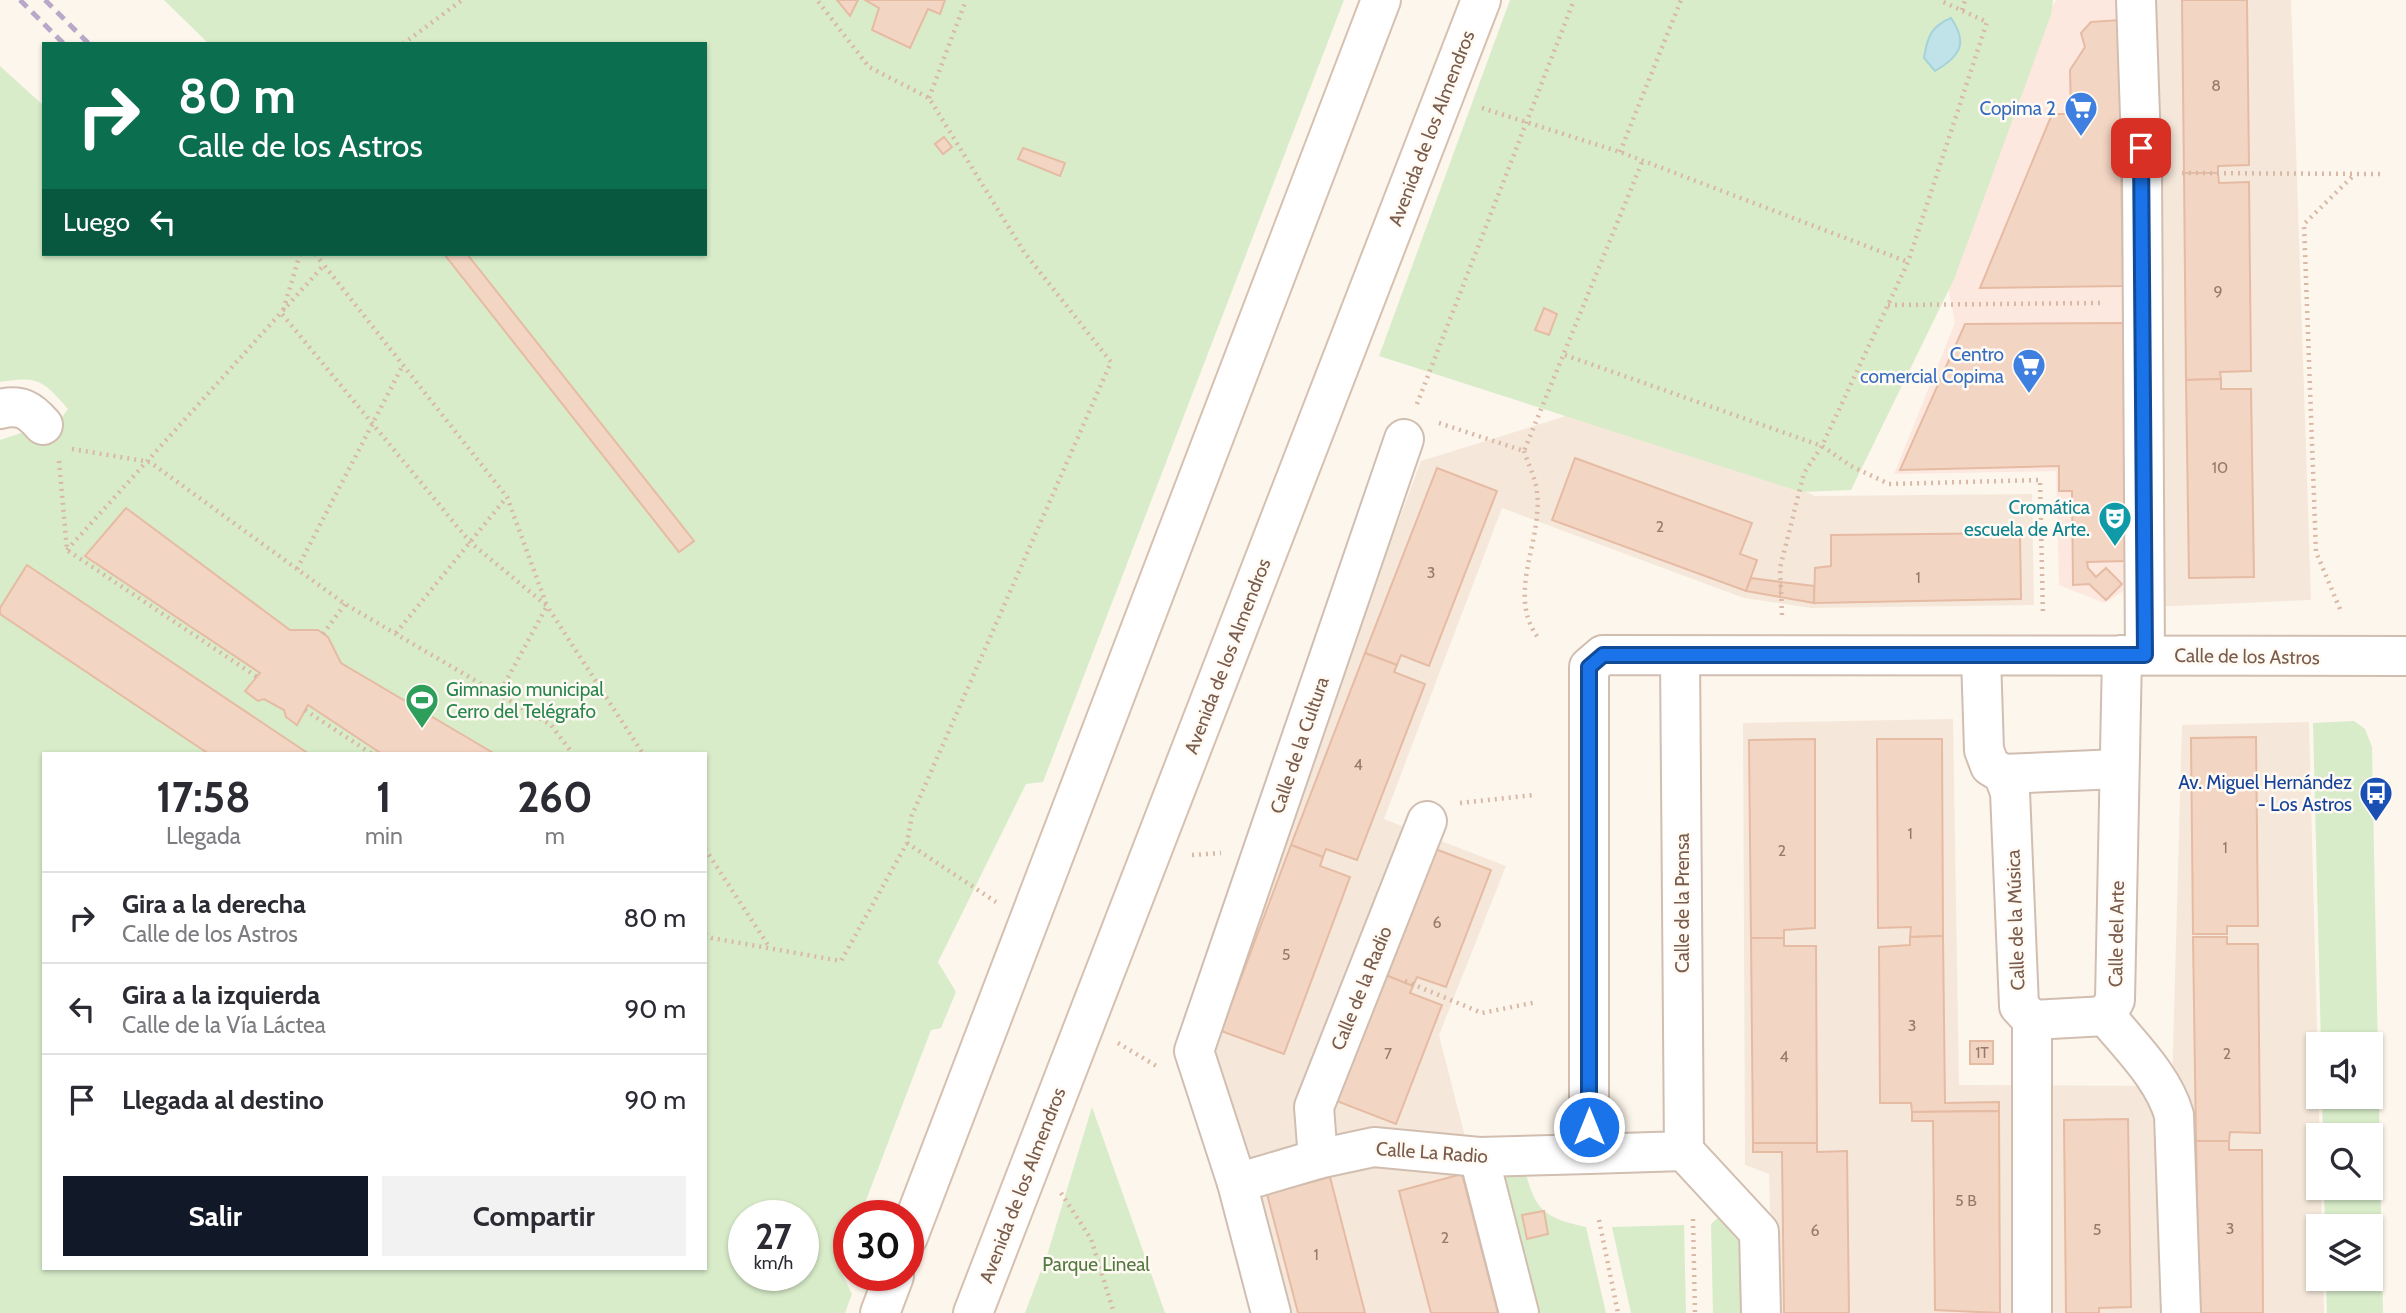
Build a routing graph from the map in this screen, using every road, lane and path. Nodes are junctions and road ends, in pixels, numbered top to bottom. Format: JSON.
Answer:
{"nodes":[{"id":1,"x":462,"y":0,"type":"edge"},
{"id":2,"x":817,"y":0,"type":"edge"},
{"id":3,"x":966,"y":0,"type":"edge"},
{"id":4,"x":1381,"y":0,"type":"edge"},
{"id":5,"x":1481,"y":0,"type":"edge"},
{"id":6,"x":1574,"y":0,"type":"edge"},
{"id":7,"x":1681,"y":0,"type":"edge"},
{"id":8,"x":1939,"y":0,"type":"edge"},
{"id":9,"x":1965,"y":0,"type":"edge"},
{"id":10,"x":2136,"y":0,"type":"edge"},
{"id":11,"x":1962,"y":10,"type":"junction"},
{"id":12,"x":407,"y":42,"type":"edge"},
{"id":13,"x":929,"y":98,"type":"junction"},
{"id":14,"x":1471,"y":106,"type":"dead end"},
{"id":15,"x":1526,"y":120,"type":"junction"},
{"id":16,"x":1620,"y":152,"type":"junction"},
{"id":17,"x":1642,"y":162,"type":"junction"},
{"id":18,"x":2141,"y":173,"type":"junction"},
{"id":19,"x":2355,"y":174,"type":"junction"},
{"id":20,"x":2381,"y":174,"type":"dead end"},
{"id":21,"x":299,"y":256,"type":"edge"},
{"id":22,"x":316,"y":256,"type":"edge"},
{"id":23,"x":1908,"y":262,"type":"junction"},
{"id":24,"x":324,"y":265,"type":"junction"},
{"id":25,"x":2142,"y":302,"type":"junction"},
{"id":26,"x":1888,"y":305,"type":"junction"},
{"id":27,"x":282,"y":314,"type":"junction"},
{"id":28,"x":1565,"y":355,"type":"junction"},
{"id":29,"x":403,"y":365,"type":"junction"},
{"id":30,"x":0,"y":409,"type":"edge"},
{"id":31,"x":373,"y":422,"type":"junction"},
{"id":32,"x":1409,"y":426,"type":"junction"},
{"id":33,"x":50,"y":436,"type":"junction"},
{"id":34,"x":1822,"y":446,"type":"junction"},
{"id":35,"x":1524,"y":451,"type":"junction"},
{"id":36,"x":150,"y":462,"type":"junction"},
{"id":37,"x":507,"y":497,"type":"junction"},
{"id":38,"x":470,"y":542,"type":"junction"},
{"id":39,"x":67,"y":550,"type":"junction"},
{"id":40,"x":297,"y":569,"type":"junction"},
{"id":41,"x":345,"y":604,"type":"junction"},
{"id":42,"x":547,"y":606,"type":"junction"},
{"id":43,"x":2340,"y":609,"type":"dead end"},
{"id":44,"x":1782,"y":615,"type":"dead end"},
{"id":45,"x":2043,"y":616,"type":"dead end"},
{"id":46,"x":396,"y":633,"type":"junction"},
{"id":47,"x":323,"y":634,"type":"dead end"},
{"id":48,"x":1539,"y":639,"type":"dead end"},
{"id":49,"x":2133,"y":655,"type":"junction"},
{"id":50,"x":1680,"y":656,"type":"junction"},
{"id":51,"x":2406,"y":656,"type":"edge"},
{"id":52,"x":1981,"y":657,"type":"junction"},
{"id":53,"x":257,"y":677,"type":"dead end"},
{"id":54,"x":499,"y":694,"type":"junction"},
{"id":55,"x":305,"y":710,"type":"dead end"},
{"id":56,"x":369,"y":752,"type":"edge"},
{"id":57,"x":571,"y":752,"type":"edge"},
{"id":58,"x":642,"y":752,"type":"edge"},
{"id":59,"x":2118,"y":769,"type":"junction"},
{"id":60,"x":2003,"y":774,"type":"junction"},
{"id":61,"x":1534,"y":795,"type":"dead end"},
{"id":62,"x":1427,"y":821,"type":"joint"},
{"id":63,"x":907,"y":843,"type":"junction"},
{"id":64,"x":707,"y":852,"type":"edge"},
{"id":65,"x":1002,"y":906,"type":"dead end"},
{"id":66,"x":707,"y":935,"type":"edge"},
{"id":67,"x":771,"y":949,"type":"junction"},
{"id":68,"x":1369,"y":967,"type":"junction"},
{"id":69,"x":1537,"y":1002,"type":"dead end"},
{"id":70,"x":2106,"y":1016,"type":"junction"},
{"id":71,"x":2032,"y":1020,"type":"junction"},
{"id":72,"x":1109,"y":1038,"type":"dead end"},
{"id":73,"x":1181,"y":1062,"type":"junction"},
{"id":74,"x":1684,"y":1151,"type":"junction"},
{"id":75,"x":1589,"y":1154,"type":"junction"},
{"id":76,"x":1479,"y":1157,"type":"junction"},
{"id":77,"x":1318,"y":1158,"type":"junction"},
{"id":78,"x":1237,"y":1183,"type":"junction"},
{"id":79,"x":1056,"y":1184,"type":"dead end"},
{"id":80,"x":922,"y":1200,"type":"edge"},
{"id":81,"x":1693,"y":1218,"type":"dead end"},
{"id":82,"x":1599,"y":1220,"type":"dead end"},
{"id":83,"x":888,"y":1291,"type":"edge"},
{"id":84,"x":880,"y":1313,"type":"edge"},
{"id":85,"x":972,"y":1313,"type":"edge"},
{"id":86,"x":1114,"y":1313,"type":"edge"},
{"id":87,"x":1271,"y":1313,"type":"edge"},
{"id":88,"x":1519,"y":1313,"type":"edge"},
{"id":89,"x":1618,"y":1313,"type":"edge"},
{"id":90,"x":1695,"y":1313,"type":"edge"},
{"id":91,"x":1761,"y":1313,"type":"edge"},
{"id":92,"x":2032,"y":1313,"type":"edge"},
{"id":93,"x":2180,"y":1313,"type":"edge"}],
"edges":[{"from":1,"to":12,"type":"path"},
{"from":2,"to":13,"type":"path"},
{"from":3,"to":13,"type":"path"},
{"from":4,"to":80,"type":"street"},
{"from":5,"to":85,"type":"street","name":"Avenida de los Almendros"},
{"from":6,"to":15,"type":"path"},
{"from":7,"to":16,"type":"path"},
{"from":8,"to":11,"type":"path"},
{"from":9,"to":11,"type":"path"},
{"from":10,"to":18,"type":"street","name":"Calle del Arte"},
{"from":11,"to":23,"type":"path"},
{"from":13,"to":63,"type":"path"},
{"from":14,"to":15,"type":"path"},
{"from":15,"to":16,"type":"path"},
{"from":15,"to":32,"type":"path"},
{"from":16,"to":17,"type":"path"},
{"from":17,"to":23,"type":"path"},
{"from":17,"to":28,"type":"path"},
{"from":18,"to":19,"type":"path"},
{"from":18,"to":25,"type":"street","name":"Calle del Arte"},
{"from":19,"to":20,"type":"path"},
{"from":19,"to":43,"type":"path"},
{"from":21,"to":27,"type":"path"},
{"from":22,"to":24,"type":"path"},
{"from":23,"to":26,"type":"path"},
{"from":24,"to":27,"type":"path"},
{"from":24,"to":29,"type":"path"},
{"from":25,"to":26,"type":"path"},
{"from":25,"to":49,"type":"street","name":"Calle del Arte"},
{"from":26,"to":34,"type":"path"},
{"from":27,"to":31,"type":"path"},
{"from":27,"to":36,"type":"path"},
{"from":28,"to":34,"type":"path"},
{"from":28,"to":35,"type":"path"},
{"from":29,"to":31,"type":"path"},
{"from":29,"to":37,"type":"path"},
{"from":30,"to":33,"type":"street"},
{"from":31,"to":38,"type":"path"},
{"from":31,"to":40,"type":"path"},
{"from":32,"to":35,"type":"path"},
{"from":32,"to":73,"type":"street","name":"Calle de la Cultura"},
{"from":33,"to":36,"type":"path"},
{"from":33,"to":39,"type":"path"},
{"from":34,"to":44,"type":"path"},
{"from":34,"to":45,"type":"path"},
{"from":35,"to":48,"type":"path"},
{"from":36,"to":39,"type":"path"},
{"from":36,"to":40,"type":"path"},
{"from":37,"to":38,"type":"path"},
{"from":37,"to":42,"type":"path"},
{"from":38,"to":42,"type":"path"},
{"from":38,"to":46,"type":"path"},
{"from":39,"to":53,"type":"path"},
{"from":40,"to":41,"type":"path"},
{"from":41,"to":46,"type":"path"},
{"from":41,"to":47,"type":"path"},
{"from":42,"to":54,"type":"path"},
{"from":42,"to":58,"type":"path"},
{"from":46,"to":54,"type":"path"},
{"from":49,"to":51,"type":"street","name":"Calle de los Astros"},
{"from":49,"to":52,"type":"street","name":"Calle de los Astros"},
{"from":49,"to":59,"type":"street","name":"Calle del Arte"},
{"from":50,"to":52,"type":"street","name":"Calle de los Astros"},
{"from":50,"to":74,"type":"street","name":"Calle de la Prensa"},
{"from":50,"to":75,"type":"street","name":"Calle de los Astros"},
{"from":52,"to":60,"type":"street","name":"Calle de la Música"},
{"from":54,"to":57,"type":"path"},
{"from":55,"to":56,"type":"path"},
{"from":59,"to":60,"type":"street"},
{"from":59,"to":70,"type":"street","name":"Calle del Arte"},
{"from":60,"to":71,"type":"street","name":"Calle de la Música"},
{"from":61,"to":62,"type":"path"},
{"from":62,"to":68,"type":"street","name":"Calle de la Radio"},
{"from":63,"to":65,"type":"path"},
{"from":63,"to":67,"type":"path"},
{"from":64,"to":67,"type":"path"},
{"from":66,"to":67,"type":"path"},
{"from":68,"to":69,"type":"path"},
{"from":68,"to":77,"type":"street","name":"Calle de la Radio"},
{"from":70,"to":71,"type":"street"},
{"from":70,"to":93,"type":"street","name":"Calle del Arte"},
{"from":71,"to":92,"type":"street","name":"Calle de la Música"},
{"from":72,"to":73,"type":"path"},
{"from":73,"to":78,"type":"street"},
{"from":74,"to":75,"type":"street"},
{"from":74,"to":91,"type":"street"},
{"from":75,"to":76,"type":"street","name":"Calle La Radio"},
{"from":76,"to":77,"type":"street","name":"Calle La Radio"},
{"from":76,"to":88,"type":"street"},
{"from":77,"to":78,"type":"street","name":"Calle La Radio"},
{"from":78,"to":87,"type":"street"},
{"from":79,"to":86,"type":"path"},
{"from":81,"to":90,"type":"path"},
{"from":82,"to":89,"type":"path"},
{"from":83,"to":84,"type":"street"}]}
